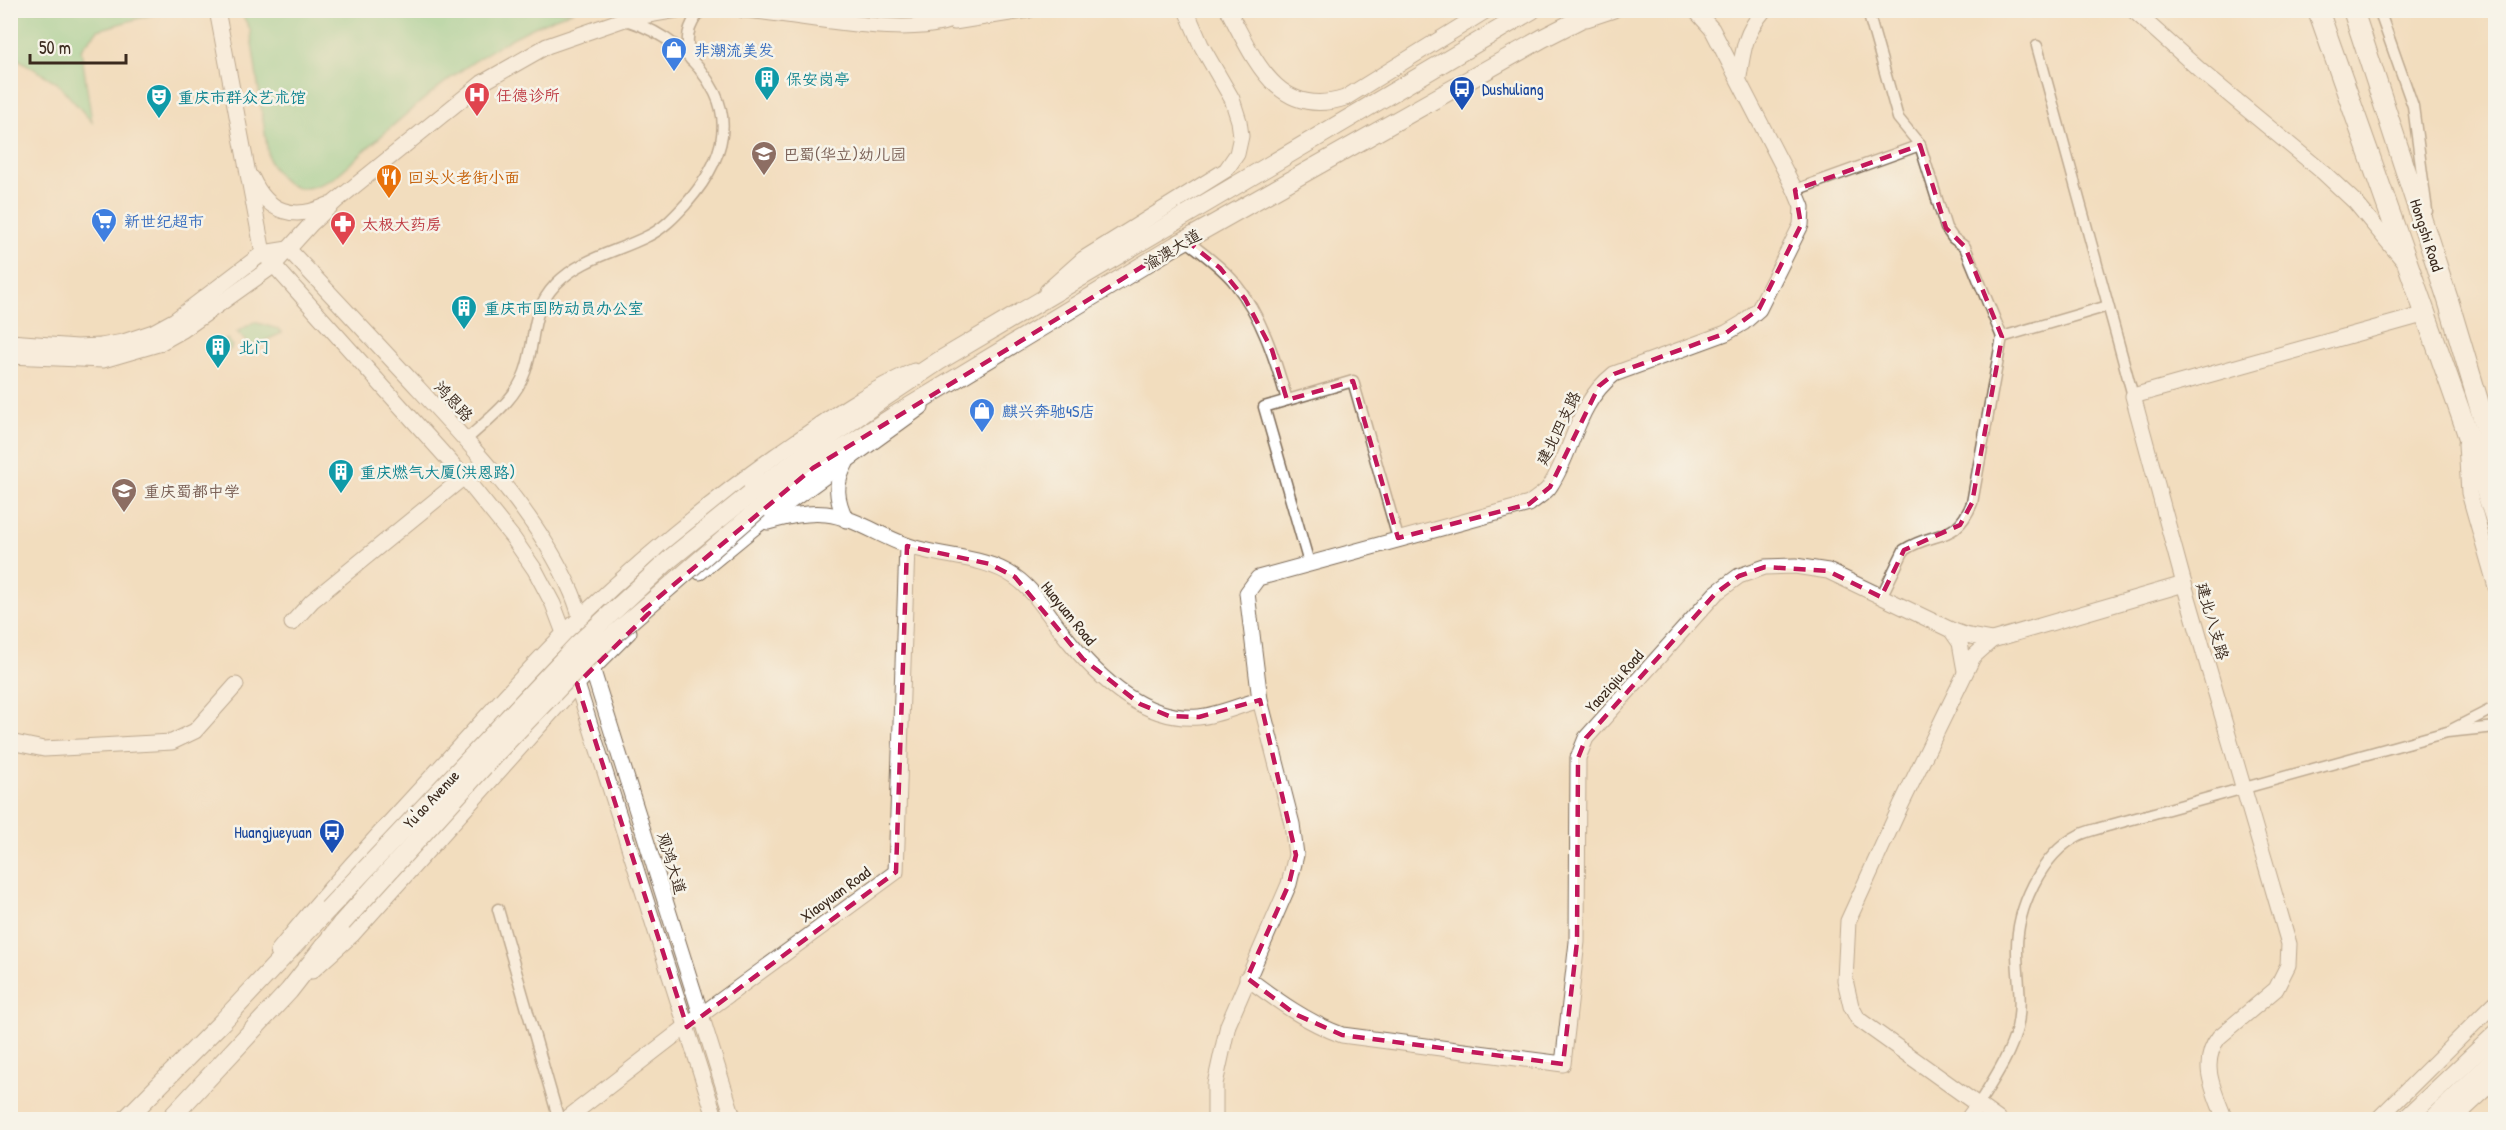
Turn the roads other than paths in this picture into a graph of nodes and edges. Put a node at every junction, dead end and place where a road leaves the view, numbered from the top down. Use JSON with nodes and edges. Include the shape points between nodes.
{"nodes":[{"id":1,"x":217,"y":10,"type":"edge"},
{"id":2,"x":677,"y":10,"type":"edge"},
{"id":3,"x":701,"y":10,"type":"edge"},
{"id":4,"x":743,"y":10,"type":"edge"},
{"id":5,"x":968,"y":10,"type":"edge"},
{"id":6,"x":1029,"y":10,"type":"edge"},
{"id":7,"x":1186,"y":10,"type":"edge"},
{"id":8,"x":1228,"y":10,"type":"edge"},
{"id":9,"x":1487,"y":10,"type":"edge"},
{"id":10,"x":1532,"y":10,"type":"edge"},
{"id":11,"x":1598,"y":10,"type":"edge"},
{"id":12,"x":1614,"y":10,"type":"edge"},
{"id":13,"x":1695,"y":10,"type":"edge"},
{"id":14,"x":1764,"y":10,"type":"edge"},
{"id":15,"x":2133,"y":10,"type":"edge"},
{"id":16,"x":2318,"y":10,"type":"edge"},
{"id":17,"x":2353,"y":10,"type":"edge"},
{"id":18,"x":2379,"y":10,"type":"edge"},
{"id":19,"x":625,"y":19,"type":"junction"},
{"id":20,"x":1870,"y":20,"type":"dead end"},
{"id":21,"x":951,"y":22,"type":"junction"},
{"id":22,"x":1575,"y":22,"type":"junction"},
{"id":23,"x":2037,"y":46,"type":"dead end"},
{"id":24,"x":691,"y":60,"type":"junction"},
{"id":25,"x":1739,"y":77,"type":"junction"},
{"id":26,"x":1920,"y":145,"type":"junction"},
{"id":27,"x":245,"y":165,"type":"junction"},
{"id":28,"x":1795,"y":190,"type":"junction"},
{"id":29,"x":336,"y":201,"type":"junction"},
{"id":30,"x":311,"y":224,"type":"junction"},
{"id":31,"x":1186,"y":240,"type":"junction"},
{"id":32,"x":288,"y":249,"type":"junction"},
{"id":33,"x":2432,"y":250,"type":"junction"},
{"id":34,"x":263,"y":253,"type":"junction"},
{"id":35,"x":273,"y":266,"type":"junction"},
{"id":36,"x":2410,"y":269,"type":"junction"},
{"id":37,"x":312,"y":274,"type":"junction"},
{"id":38,"x":2108,"y":306,"type":"junction"},
{"id":39,"x":1029,"y":307,"type":"junction"},
{"id":40,"x":2426,"y":314,"type":"junction"},
{"id":41,"x":2002,"y":337,"type":"junction"},
{"id":42,"x":10,"y":342,"type":"edge"},
{"id":43,"x":10,"y":356,"type":"edge"},
{"id":44,"x":939,"y":361,"type":"junction"},
{"id":45,"x":950,"y":383,"type":"junction"},
{"id":46,"x":2133,"y":396,"type":"junction"},
{"id":47,"x":1287,"y":400,"type":"junction"},
{"id":48,"x":2464,"y":423,"type":"junction"},
{"id":49,"x":2485,"y":426,"type":"junction"},
{"id":50,"x":466,"y":440,"type":"junction"},
{"id":51,"x":2496,"y":445,"type":"edge"},
{"id":52,"x":849,"y":458,"type":"junction"},
{"id":53,"x":2496,"y":461,"type":"edge"},
{"id":54,"x":464,"y":477,"type":"junction"},
{"id":55,"x":755,"y":510,"type":"junction"},
{"id":56,"x":846,"y":520,"type":"junction"},
{"id":57,"x":2496,"y":520,"type":"edge"},
{"id":58,"x":1398,"y":538,"type":"junction"},
{"id":59,"x":908,"y":546,"type":"junction"},
{"id":60,"x":1309,"y":563,"type":"junction"},
{"id":61,"x":625,"y":577,"type":"junction"},
{"id":62,"x":2184,"y":584,"type":"junction"},
{"id":63,"x":2496,"y":586,"type":"edge"},
{"id":64,"x":1881,"y":597,"type":"junction"},
{"id":65,"x":653,"y":610,"type":"junction"},
{"id":66,"x":581,"y":617,"type":"junction"},
{"id":67,"x":292,"y":623,"type":"dead end"},
{"id":68,"x":1951,"y":630,"type":"junction"},
{"id":69,"x":564,"y":633,"type":"junction"},
{"id":70,"x":1992,"y":640,"type":"junction"},
{"id":71,"x":592,"y":668,"type":"junction"},
{"id":72,"x":1965,"y":673,"type":"junction"},
{"id":73,"x":577,"y":684,"type":"junction"},
{"id":74,"x":236,"y":686,"type":"dead end"},
{"id":75,"x":1260,"y":700,"type":"junction"},
{"id":76,"x":2496,"y":707,"type":"edge"},
{"id":77,"x":2496,"y":727,"type":"edge"},
{"id":78,"x":2447,"y":732,"type":"junction"},
{"id":79,"x":10,"y":742,"type":"edge"},
{"id":80,"x":2243,"y":789,"type":"junction"},
{"id":81,"x":498,"y":909,"type":"dead end"},
{"id":82,"x":1247,"y":978,"type":"junction"},
{"id":83,"x":2496,"y":989,"type":"edge"},
{"id":84,"x":289,"y":991,"type":"junction"},
{"id":85,"x":2496,"y":1002,"type":"edge"},
{"id":86,"x":700,"y":1015,"type":"junction"},
{"id":87,"x":2481,"y":1016,"type":"junction"},
{"id":88,"x":222,"y":1022,"type":"junction"},
{"id":89,"x":687,"y":1027,"type":"junction"},
{"id":90,"x":2496,"y":1034,"type":"edge"},
{"id":91,"x":2496,"y":1058,"type":"edge"},
{"id":92,"x":2496,"y":1080,"type":"edge"},
{"id":93,"x":1978,"y":1105,"type":"junction"},
{"id":94,"x":125,"y":1119,"type":"edge"},
{"id":95,"x":168,"y":1119,"type":"edge"},
{"id":96,"x":559,"y":1119,"type":"edge"},
{"id":97,"x":565,"y":1119,"type":"edge"},
{"id":98,"x":716,"y":1119,"type":"edge"},
{"id":99,"x":734,"y":1119,"type":"edge"},
{"id":100,"x":1215,"y":1119,"type":"edge"},
{"id":101,"x":1967,"y":1119,"type":"edge"},
{"id":102,"x":1999,"y":1119,"type":"edge"},
{"id":103,"x":2224,"y":1119,"type":"edge"},
{"id":104,"x":2377,"y":1119,"type":"edge"},
{"id":105,"x":2405,"y":1119,"type":"edge"},
{"id":106,"x":2432,"y":1119,"type":"edge"},
{"id":107,"x":2453,"y":1119,"type":"edge"}],
"edges":[{"from":1,"to":27,"type":"street"},
{"from":2,"to":19,"type":"street"},
{"from":3,"to":24,"type":"street","via":[[687,32]]},
{"from":4,"to":21,"type":"street","via":[[875,26]]},
{"from":5,"to":21,"type":"street"},
{"from":6,"to":21,"type":"street"},
{"from":7,"to":39,"type":"street","via":[[1232,99],[1240,136],[1237,154],[1226,170],[1083,259]]},
{"from":8,"to":9,"type":"street","via":[[1271,83],[1298,98],[1329,103],[1345,98]]},
{"from":10,"to":39,"type":"main road","name":"渝澳大道"},
{"from":11,"to":22,"type":"main road","name":"渝澳大道"},
{"from":12,"to":22,"type":"street"},
{"from":13,"to":25,"type":"street","name":"建北四支路","via":[[1712,29]]},
{"from":14,"to":25,"type":"street","via":[[1748,33]]},
{"from":15,"to":36,"type":"street","name":"Hongshi Road","via":[[2324,172],[2355,202]]},
{"from":16,"to":36,"type":"highway","name":"Hongshi Road"},
{"from":17,"to":33,"type":"highway","name":"Hongshi Road"},
{"from":18,"to":33,"type":"street","via":[[2413,106]]},
{"from":19,"to":24,"type":"street","via":[[657,32]]},
{"from":19,"to":29,"type":"street","via":[[547,46],[514,63],[448,109]]},
{"from":20,"to":26,"type":"street","via":[[1898,118]]},
{"from":22,"to":31,"type":"main road","name":"渝澳大道"},
{"from":23,"to":38,"type":"street"},
{"from":24,"to":50,"type":"street","via":[[713,90],[722,111],[722,137],[711,170],[696,193],[659,230],[597,256],[557,283],[544,298],[537,317],[520,384],[512,397]]},
{"from":25,"to":28,"type":"street","name":"建北四支路"},
{"from":26,"to":28,"type":"street"},
{"from":26,"to":41,"type":"street","via":[[1946,228],[1965,247]]},
{"from":27,"to":29,"type":"street","via":[[256,189],[281,211],[307,213]]},
{"from":27,"to":34,"type":"street"},
{"from":28,"to":58,"type":"street","name":"建北四支路","via":[[1802,207],[1802,225],[1759,309],[1726,333],[1614,374],[1599,386],[1550,487],[1529,504]]},
{"from":29,"to":30,"type":"street"},
{"from":30,"to":32,"type":"street"},
{"from":30,"to":37,"type":"street","via":[[303,248]]},
{"from":31,"to":45,"type":"main road","name":"渝澳大道"},
{"from":31,"to":47,"type":"street","via":[[1221,268],[1245,299],[1272,350]]},
{"from":32,"to":34,"type":"street"},
{"from":32,"to":35,"type":"street"},
{"from":32,"to":37,"type":"street","name":"鸿恩路"},
{"from":33,"to":49,"type":"highway","name":"Hongshi Road"},
{"from":34,"to":35,"type":"street"},
{"from":34,"to":42,"type":"street","via":[[175,320],[153,332],[101,346]]},
{"from":35,"to":43,"type":"street","via":[[183,330],[130,354],[103,360]]},
{"from":35,"to":54,"type":"street"},
{"from":36,"to":40,"type":"highway","name":"Hongshi Road"},
{"from":37,"to":50,"type":"street","name":"鸿恩路"},
{"from":38,"to":41,"type":"street"},
{"from":38,"to":46,"type":"street"},
{"from":39,"to":44,"type":"main road","name":"渝澳大道"},
{"from":40,"to":46,"type":"street"},
{"from":40,"to":48,"type":"highway","name":"Hongshi Road"},
{"from":41,"to":64,"type":"street","via":[[1967,516],[1951,532],[1905,550]]},
{"from":44,"to":55,"type":"main road","name":"渝澳大道","via":[[876,403]]},
{"from":44,"to":61,"type":"street","via":[[888,382],[832,416],[741,481]]},
{"from":45,"to":52,"type":"street","via":[[902,423]]},
{"from":45,"to":55,"type":"main road","name":"渝澳大道","via":[[813,468]]},
{"from":46,"to":62,"type":"street","name":"建北八支路"},
{"from":47,"to":58,"type":"street","via":[[1353,381]]},
{"from":47,"to":60,"type":"street","via":[[1264,407]]},
{"from":48,"to":57,"type":"highway","name":"Hongshi Road"},
{"from":48,"to":63,"type":"street","via":[[2469,493]]},
{"from":49,"to":51,"type":"street"},
{"from":49,"to":53,"type":"highway","name":"Hongshi Road"},
{"from":50,"to":66,"type":"street","name":"鸿恩路","via":[[532,523],[558,566]]},
{"from":52,"to":55,"type":"street"},
{"from":52,"to":56,"type":"street","via":[[837,479],[839,506]]},
{"from":54,"to":67,"type":"street","via":[[312,601]]},
{"from":54,"to":69,"type":"street","via":[[535,570]]},
{"from":55,"to":56,"type":"street","name":"Huayuan Road","via":[[790,516],[829,515]]},
{"from":55,"to":65,"type":"street"},
{"from":55,"to":84,"type":"main road","name":"Yu'ao Avenue","bridge":true,"via":[[587,658],[342,923]]},
{"from":55,"to":88,"type":"main road","name":"Yu'ao Avenue","bridge":true,"via":[[671,558],[578,644]]},
{"from":56,"to":59,"type":"street","name":"Huayuan Road"},
{"from":58,"to":60,"type":"street","name":"建北四支路"},
{"from":59,"to":75,"type":"street","name":"Huayuan Road","via":[[990,564],[1015,577],[1083,659],[1111,685],[1140,704],[1169,716],[1199,717]]},
{"from":59,"to":86,"type":"street","name":"Xiaoyuan Road","via":[[896,872]]},
{"from":60,"to":75,"type":"street","name":"建北四支路","via":[[1258,578],[1247,593]]},
{"from":61,"to":65,"type":"street","via":[[620,589],[626,605],[637,611]]},
{"from":61,"to":66,"type":"street"},
{"from":62,"to":70,"type":"street"},
{"from":62,"to":80,"type":"street","name":"建北八支路"},
{"from":64,"to":68,"type":"street","name":"Yaoziqiu Road"},
{"from":64,"to":82,"type":"street","name":"Yaoziqiu Road","via":[[1828,571],[1795,566],[1764,567],[1739,576],[1716,593],[1586,738],[1578,758],[1576,942],[1563,1064],[1342,1035],[1296,1014]]},
{"from":65,"to":71,"type":"street"},
{"from":66,"to":69,"type":"street"},
{"from":66,"to":71,"type":"street","name":"观鸿大道"},
{"from":68,"to":70,"type":"street","name":"Yaoziqiu Road"},
{"from":68,"to":72,"type":"street","via":[[1960,643]]},
{"from":69,"to":73,"type":"street"},
{"from":69,"to":88,"type":"street","via":[[310,911]]},
{"from":70,"to":72,"type":"street","via":[[1973,657]]},
{"from":71,"to":73,"type":"street"},
{"from":71,"to":86,"type":"street","name":"观鸿大道"},
{"from":72,"to":93,"type":"street","via":[[1848,921],[1845,980],[1858,1019]]},
{"from":73,"to":84,"type":"street","via":[[352,935]]},
{"from":73,"to":89,"type":"street"},
{"from":74,"to":79,"type":"street","via":[[195,731],[172,742],[44,749]]},
{"from":75,"to":82,"type":"street","name":"建北四支路","via":[[1292,824],[1296,855],[1289,884]]},
{"from":76,"to":78,"type":"street"},
{"from":77,"to":78,"type":"street"},
{"from":78,"to":80,"type":"street"},
{"from":80,"to":93,"type":"street","via":[[2079,835],[2048,860],[2022,909],[2018,928],[2018,1026],[2011,1049]]},
{"from":80,"to":103,"type":"street","name":"建北八支路","via":[[2289,944],[2289,965],[2276,989],[2211,1047],[2208,1073]]},
{"from":81,"to":96,"type":"street"},
{"from":82,"to":100,"type":"street","name":"建北四支路","via":[[1228,1025],[1215,1084]]},
{"from":83,"to":87,"type":"street"},
{"from":84,"to":95,"type":"main road","name":"Yu'ao Avenue"},
{"from":85,"to":87,"type":"street"},
{"from":86,"to":89,"type":"street","name":"Xiaoyuan Road"},
{"from":86,"to":99,"type":"street","name":"观鸿大道"},
{"from":87,"to":104,"type":"street"},
{"from":88,"to":94,"type":"main road","name":"Yu'ao Avenue"},
{"from":89,"to":97,"type":"street","name":"Xiaoyuan Road"},
{"from":89,"to":98,"type":"street"},
{"from":90,"to":105,"type":"main road"},
{"from":91,"to":106,"type":"main road"},
{"from":92,"to":107,"type":"street"},
{"from":93,"to":101,"type":"street"},
{"from":93,"to":102,"type":"street"}]}
